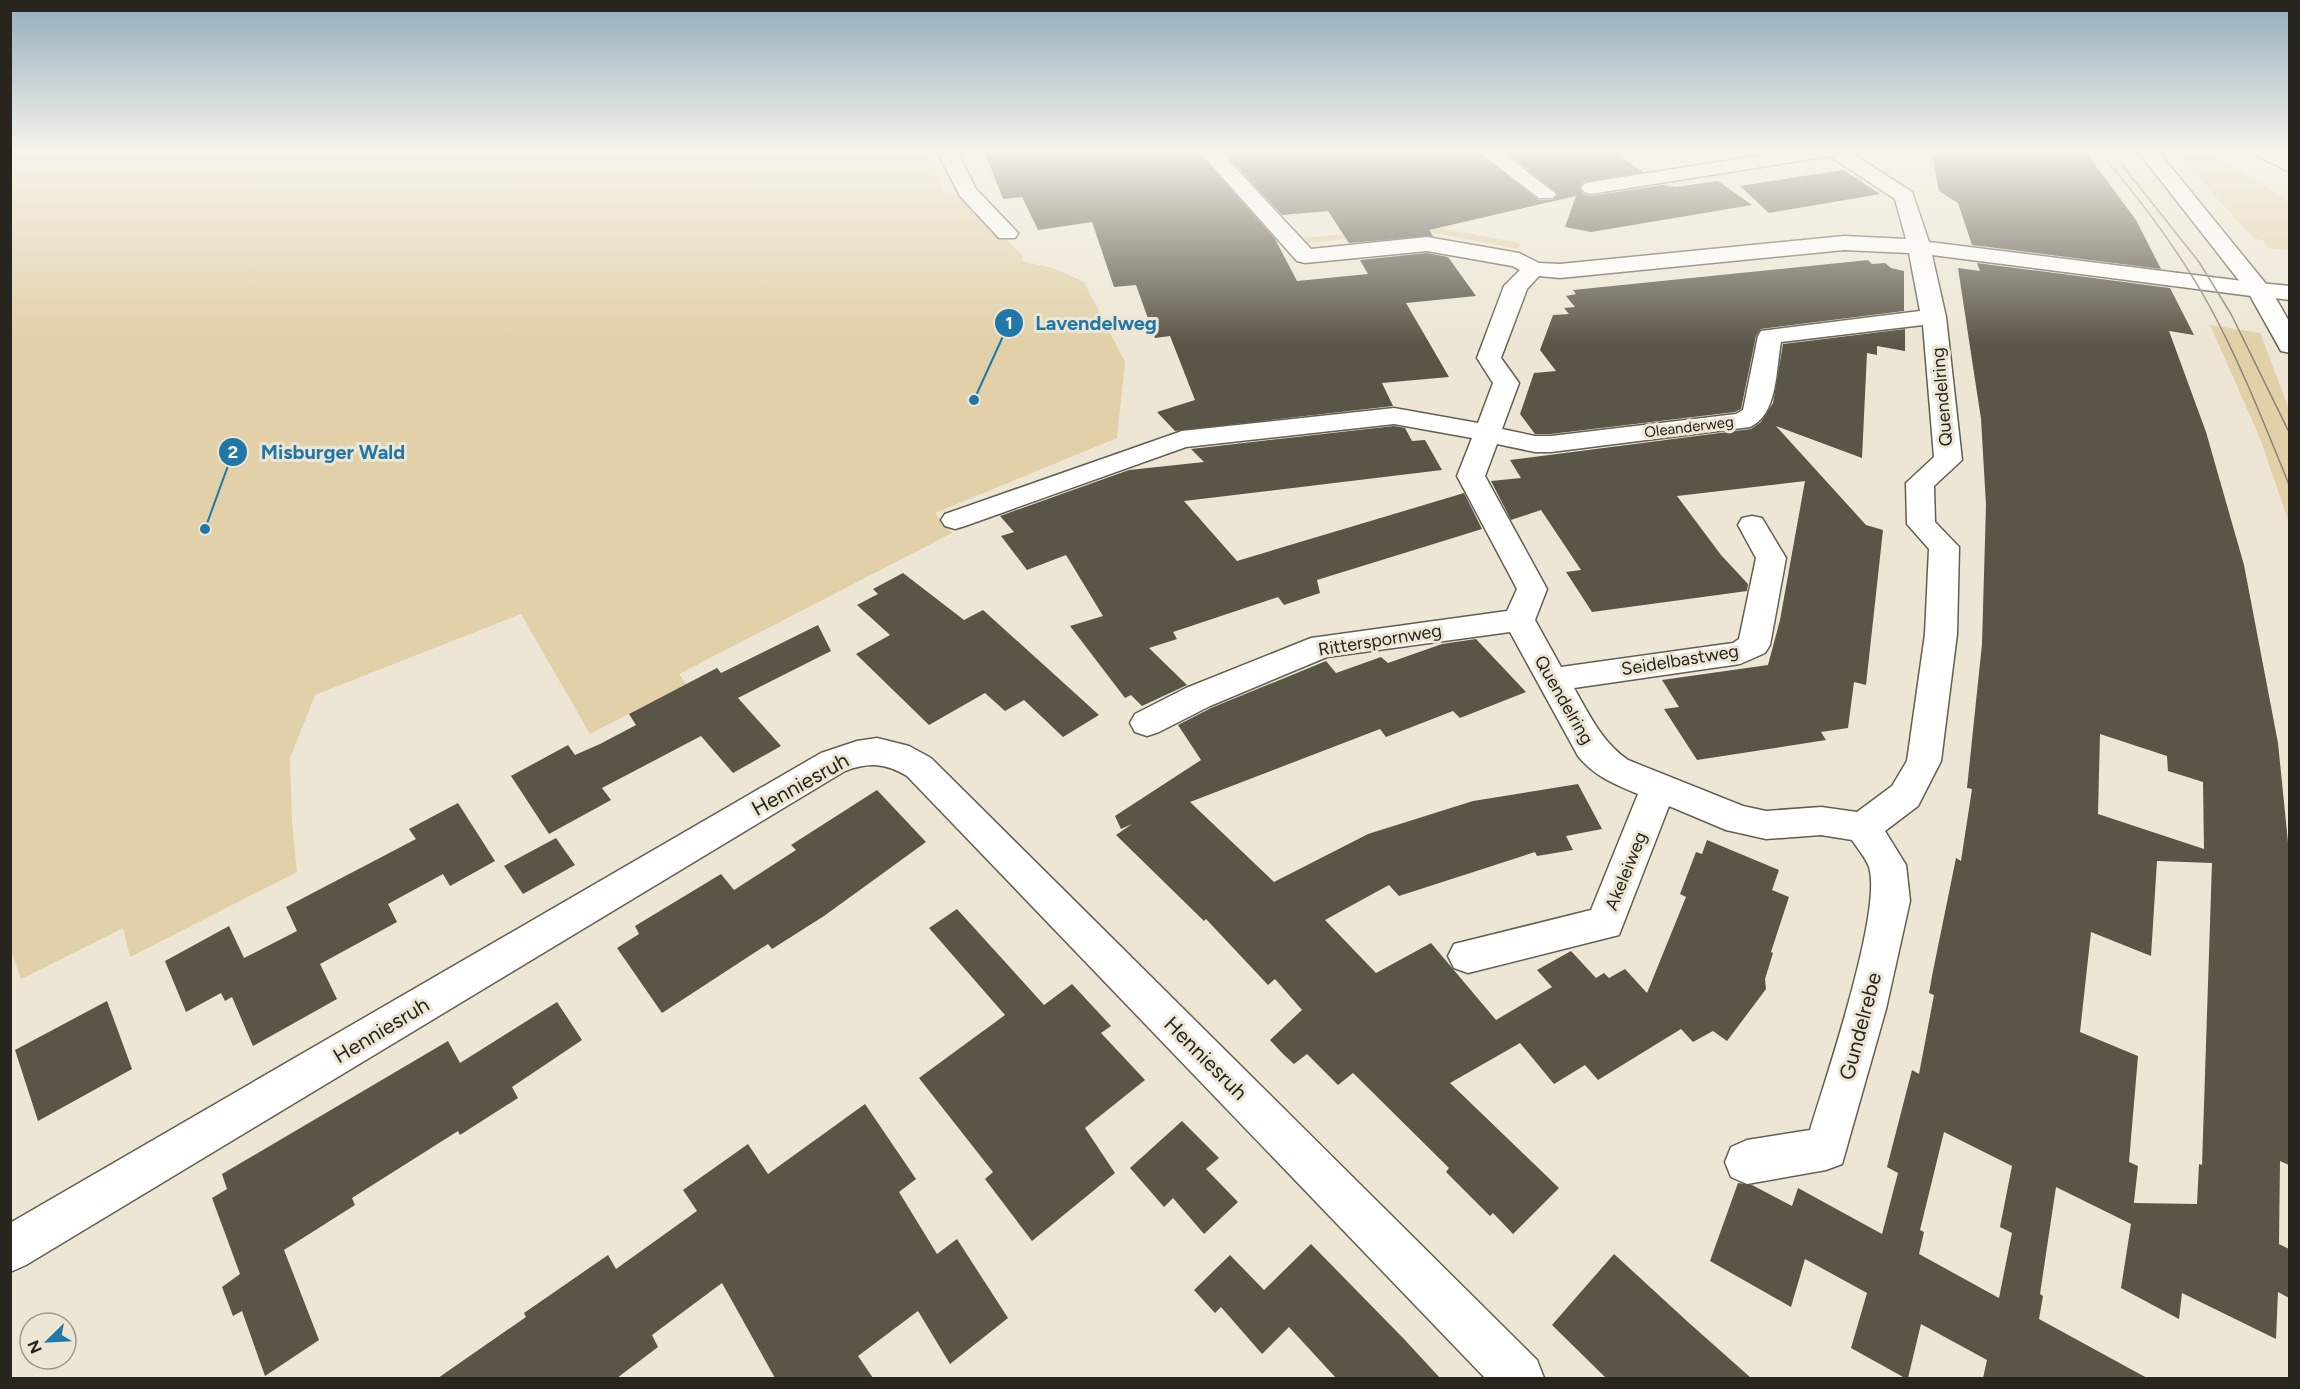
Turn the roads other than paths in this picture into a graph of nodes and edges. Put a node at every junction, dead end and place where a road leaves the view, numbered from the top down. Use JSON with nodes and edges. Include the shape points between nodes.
{"nodes":[{"id":1,"x":989,"y":215,"type":"edge"},
{"id":2,"x":1267,"y":215,"type":"edge"},
{"id":3,"x":1911,"y":215,"type":"edge"},
{"id":4,"x":2199,"y":215,"type":"edge"},
{"id":5,"x":1007,"y":233,"type":"dead end"},
{"id":6,"x":1920,"y":247,"type":"junction"},
{"id":7,"x":1534,"y":269,"type":"junction"},
{"id":8,"x":2259,"y":290,"type":"junction"},
{"id":9,"x":2289,"y":293,"type":"edge"},
{"id":10,"x":1934,"y":317,"type":"junction"},
{"id":11,"x":2289,"y":346,"type":"edge"},
{"id":12,"x":1487,"y":434,"type":"junction"},
{"id":13,"x":956,"y":520,"type":"dead end"},
{"id":14,"x":1752,"y":525,"type":"dead end"},
{"id":15,"x":1520,"y":620,"type":"junction"},
{"id":16,"x":1551,"y":680,"type":"junction"},
{"id":17,"x":1147,"y":723,"type":"dead end"},
{"id":18,"x":1658,"y":788,"type":"junction"},
{"id":19,"x":1863,"y":828,"type":"junction"},
{"id":20,"x":1468,"y":956,"type":"dead end"},
{"id":21,"x":1747,"y":1162,"type":"dead end"},
{"id":22,"x":10,"y":1249,"type":"edge"},
{"id":23,"x":1519,"y":1378,"type":"edge"}],
"edges":[{"from":1,"to":5,"type":"street"},
{"from":2,"to":7,"type":"street","via":[[1305,256],[1427,244],[1519,260]]},
{"from":3,"to":6,"type":"street","name":"Quendelring"},
{"from":4,"to":8,"type":"street"},
{"from":6,"to":7,"type":"street","via":[[1844,243],[1569,270]]},
{"from":6,"to":8,"type":"street"},
{"from":6,"to":10,"type":"street","name":"Quendelring"},
{"from":7,"to":12,"type":"street","via":[[1516,286],[1489,358],[1506,383]]},
{"from":8,"to":9,"type":"street"},
{"from":8,"to":11,"type":"street"},
{"from":10,"to":12,"type":"street","name":"Oleanderweg","via":[[1770,336],[1756,410],[1742,420],[1551,444]]},
{"from":10,"to":19,"type":"street","name":"Quendelring","via":[[1948,460],[1920,483],[1921,524],[1944,547],[1941,634],[1924,761],[1905,796]]},
{"from":12,"to":13,"type":"street","via":[[1394,416],[1182,440]]},
{"from":12,"to":15,"type":"street","via":[[1472,476],[1532,589]]},
{"from":14,"to":16,"type":"street","name":"Seidelbastweg","via":[[1771,558],[1754,645],[1740,653]]},
{"from":15,"to":16,"type":"street","name":"Quendelring"},
{"from":15,"to":17,"type":"street","name":"Ritterspornweg","via":[[1322,646],[1198,697]]},
{"from":16,"to":18,"type":"street","name":"Quendelring","via":[[1600,759],[1616,771]]},
{"from":18,"to":19,"type":"street","name":"Quendelring","via":[[1739,820],[1766,825],[1821,822]]},
{"from":18,"to":20,"type":"street","name":"Akeleiweg","via":[[1605,923]]},
{"from":19,"to":21,"type":"street","name":"Gundelrebe","via":[[1887,865],[1891,901],[1866,1009],[1826,1149]]},
{"from":22,"to":23,"type":"street","name":"Henniesruh","via":[[833,762],[862,751],[883,750],[900,754],[919,767]]}]}
